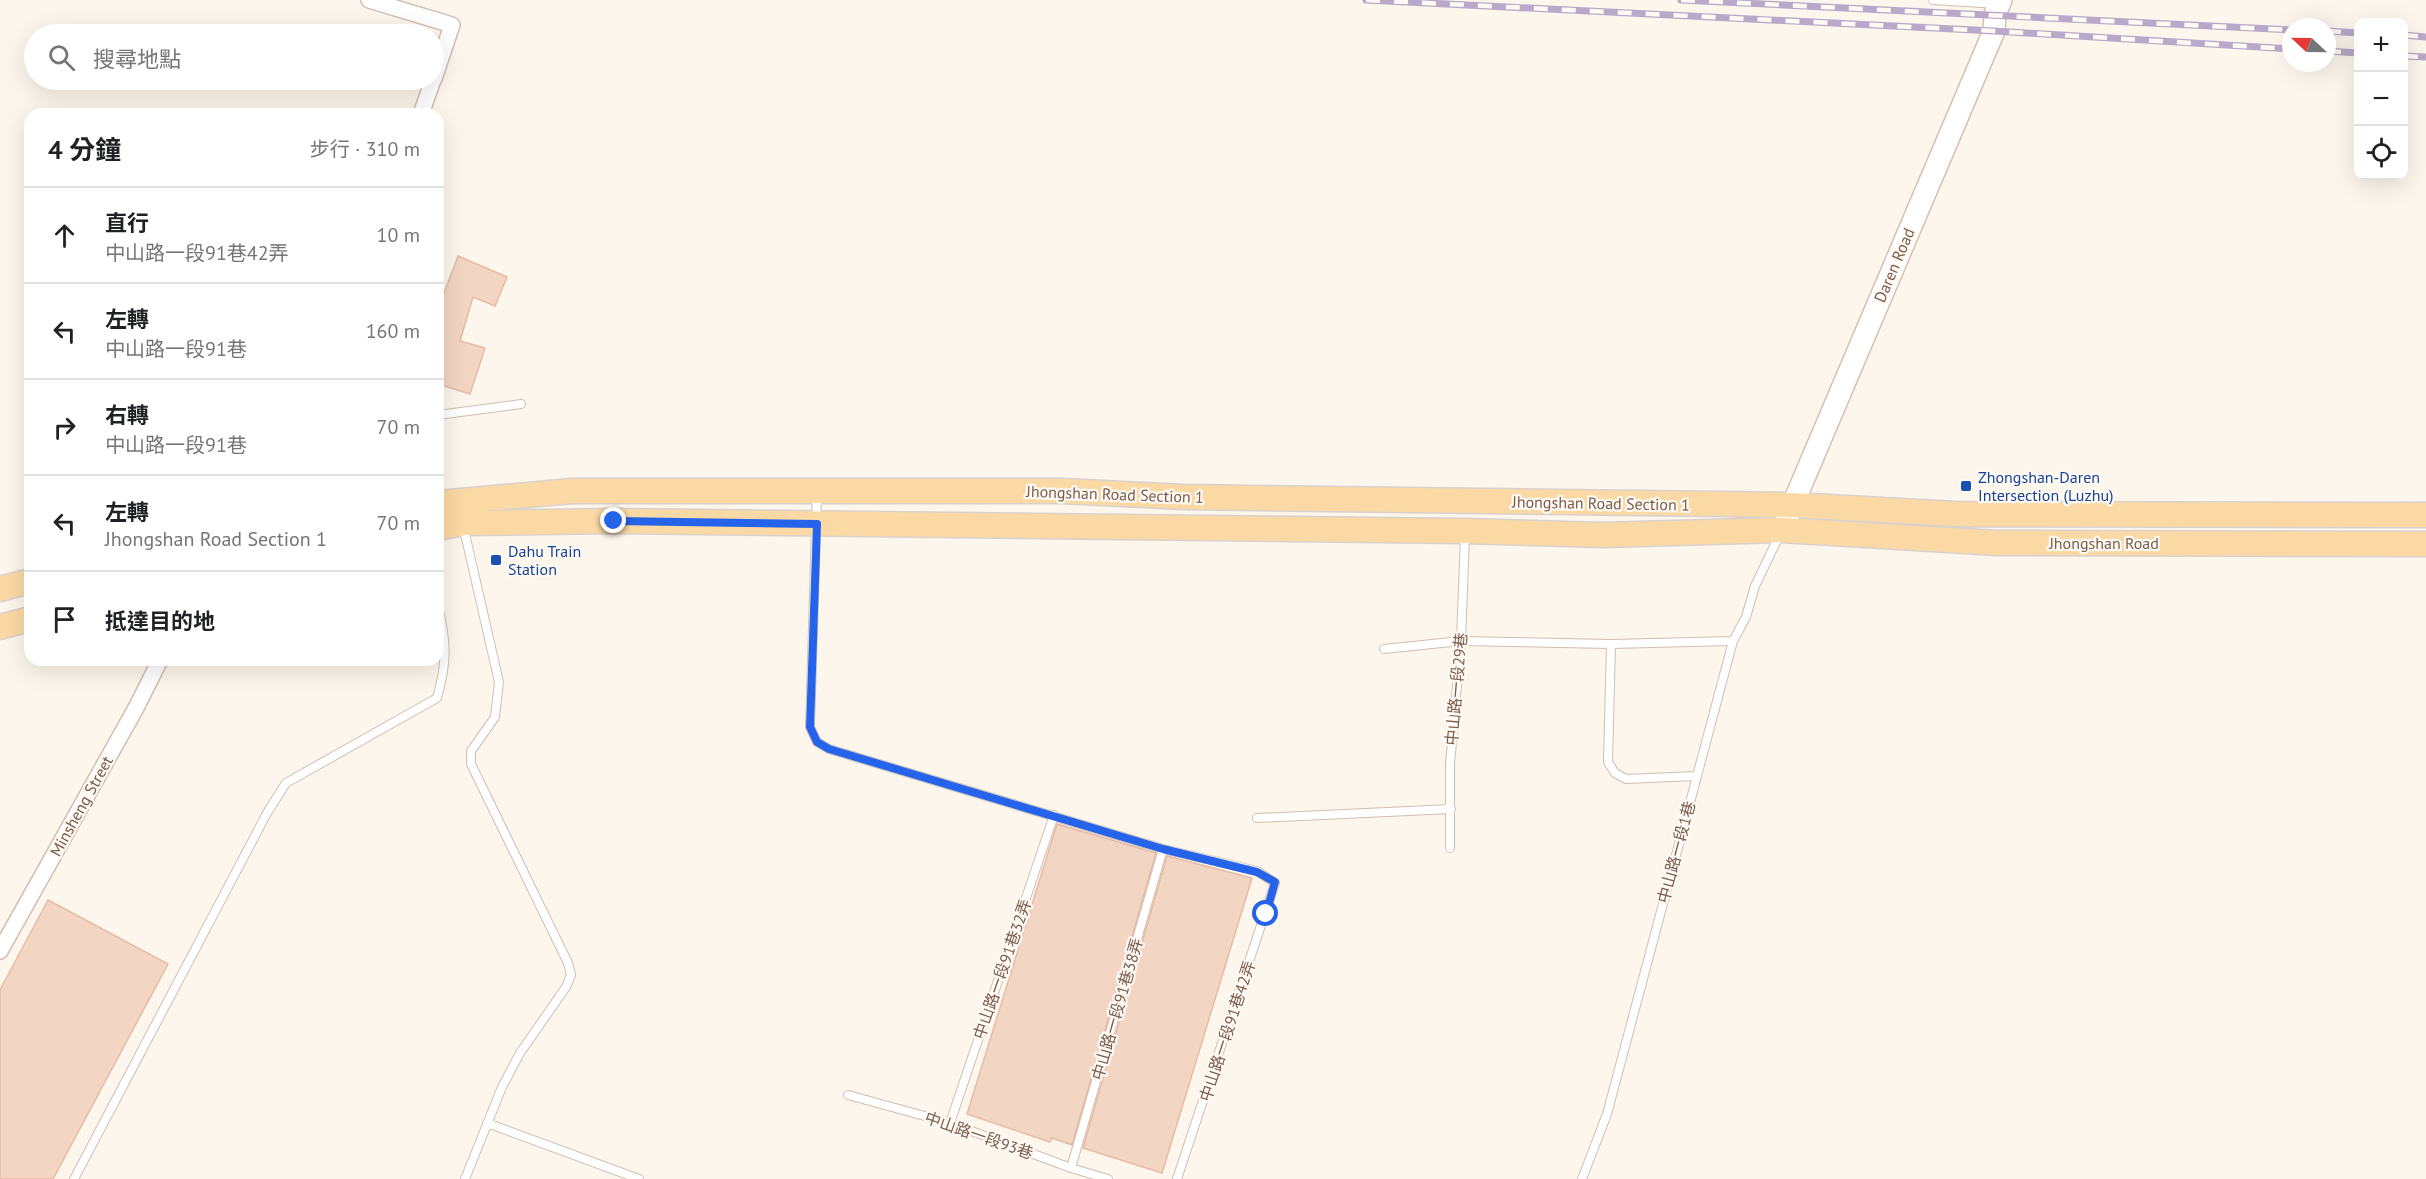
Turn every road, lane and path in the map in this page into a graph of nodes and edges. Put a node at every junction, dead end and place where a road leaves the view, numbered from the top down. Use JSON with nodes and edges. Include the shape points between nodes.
{"nodes":[{"id":1,"x":369,"y":0,"type":"edge"},
{"id":2,"x":1933,"y":0,"type":"edge"},
{"id":3,"x":2000,"y":2,"type":"edge"},
{"id":4,"x":444,"y":48,"type":"edge"},
{"id":5,"x":429,"y":90,"type":"edge"},
{"id":6,"x":423,"y":108,"type":"edge"},
{"id":7,"x":521,"y":404,"type":"dead end"},
{"id":8,"x":444,"y":414,"type":"edge"},
{"id":9,"x":817,"y":491,"type":"junction"},
{"id":10,"x":444,"y":503,"type":"edge"},
{"id":11,"x":1792,"y":505,"type":"junction"},
{"id":12,"x":2426,"y":515,"type":"edge"},
{"id":13,"x":463,"y":524,"type":"junction"},
{"id":14,"x":817,"y":524,"type":"junction"},
{"id":15,"x":444,"y":527,"type":"edge"},
{"id":16,"x":1782,"y":530,"type":"junction"},
{"id":17,"x":1465,"y":531,"type":"junction"},
{"id":18,"x":2426,"y":544,"type":"edge"},
{"id":19,"x":24,"y":583,"type":"edge"},
{"id":20,"x":0,"y":589,"type":"edge"},
{"id":21,"x":24,"y":621,"type":"edge"},
{"id":22,"x":0,"y":627,"type":"edge"},
{"id":23,"x":444,"y":629,"type":"edge"},
{"id":24,"x":1461,"y":641,"type":"junction"},
{"id":25,"x":1733,"y":641,"type":"junction"},
{"id":26,"x":1611,"y":644,"type":"junction"},
{"id":27,"x":1384,"y":649,"type":"dead end"},
{"id":28,"x":157,"y":666,"type":"edge"},
{"id":29,"x":1696,"y":776,"type":"junction"},
{"id":30,"x":1451,"y":809,"type":"junction"},
{"id":31,"x":1054,"y":815,"type":"junction"},
{"id":32,"x":1257,"y":818,"type":"dead end"},
{"id":33,"x":1450,"y":848,"type":"dead end"},
{"id":34,"x":1163,"y":849,"type":"junction"},
{"id":35,"x":0,"y":951,"type":"edge"},
{"id":36,"x":848,"y":1095,"type":"dead end"},
{"id":37,"x":487,"y":1123,"type":"junction"},
{"id":38,"x":950,"y":1123,"type":"junction"},
{"id":39,"x":1071,"y":1168,"type":"junction"},
{"id":40,"x":74,"y":1179,"type":"edge"},
{"id":41,"x":465,"y":1179,"type":"edge"},
{"id":42,"x":639,"y":1179,"type":"edge"},
{"id":43,"x":1108,"y":1179,"type":"edge"},
{"id":44,"x":1177,"y":1179,"type":"edge"},
{"id":45,"x":1582,"y":1179,"type":"edge"}],
"edges":[{"from":1,"to":4,"type":"street","via":[[452,26]]},
{"from":2,"to":3,"type":"lane"},
{"from":3,"to":11,"type":"street","name":"Daren Road","via":[[1994,31]]},
{"from":5,"to":6,"type":"street"},
{"from":7,"to":8,"type":"lane"},
{"from":9,"to":10,"type":"main road","name":"Jhongshan Road Section 1","via":[[572,492]]},
{"from":9,"to":11,"type":"main road","name":"Jhongshan Road Section 1","via":[[1062,491],[1184,497]]},
{"from":9,"to":14,"type":"lane"},
{"from":11,"to":12,"type":"main road","name":"Jhongshan Road","via":[[1955,514]]},
{"from":11,"to":16,"type":"street","name":"Daren Road"},
{"from":13,"to":14,"type":"main road","name":"Jhongshan Road Section 1"},
{"from":13,"to":15,"type":"main road","name":"Jhongshan Road Section 1"},
{"from":13,"to":37,"type":"lane","via":[[499,682],[495,717],[471,751],[471,764],[571,975],[520,1053]]},
{"from":14,"to":17,"type":"main road","name":"Jhongshan Road Section 1"},
{"from":14,"to":31,"type":"lane","via":[[810,727],[817,742],[829,749]]},
{"from":16,"to":17,"type":"main road","name":"Jhongshan Road Section 1","via":[[1603,535]]},
{"from":16,"to":18,"type":"main road","name":"Jhongshan Road","via":[[1998,543]]},
{"from":16,"to":25,"type":"lane","name":"中山路一段1巷"},
{"from":17,"to":24,"type":"lane","name":"中山路一段29巷"},
{"from":19,"to":20,"type":"main road"},
{"from":21,"to":22,"type":"main road"},
{"from":23,"to":40,"type":"lane","via":[[445,670],[437,698],[286,783]]},
{"from":24,"to":26,"type":"lane"},
{"from":24,"to":27,"type":"lane"},
{"from":24,"to":30,"type":"lane","name":"中山路一段29巷","via":[[1450,764]]},
{"from":25,"to":26,"type":"lane"},
{"from":25,"to":29,"type":"lane","name":"中山路一段1巷"},
{"from":26,"to":29,"type":"lane","via":[[1608,762],[1615,773],[1626,779]]},
{"from":28,"to":35,"type":"street","name":"Minsheng Street"},
{"from":29,"to":45,"type":"lane","name":"中山路一段1巷","via":[[1607,1114]]},
{"from":30,"to":32,"type":"lane"},
{"from":30,"to":33,"type":"lane","name":"中山路一段29巷"},
{"from":31,"to":34,"type":"lane"},
{"from":31,"to":38,"type":"lane","name":"中山路一段91巷32弄"},
{"from":34,"to":39,"type":"lane","name":"中山路一段91巷38弄"},
{"from":34,"to":44,"type":"lane","name":"中山路一段91巷42弄","via":[[1257,872],[1275,882]]},
{"from":36,"to":38,"type":"lane","name":"中山路一段93巷"},
{"from":37,"to":41,"type":"lane"},
{"from":37,"to":42,"type":"lane"},
{"from":38,"to":39,"type":"lane","name":"中山路一段93巷"},
{"from":39,"to":43,"type":"lane","name":"中山路一段93巷"}]}
